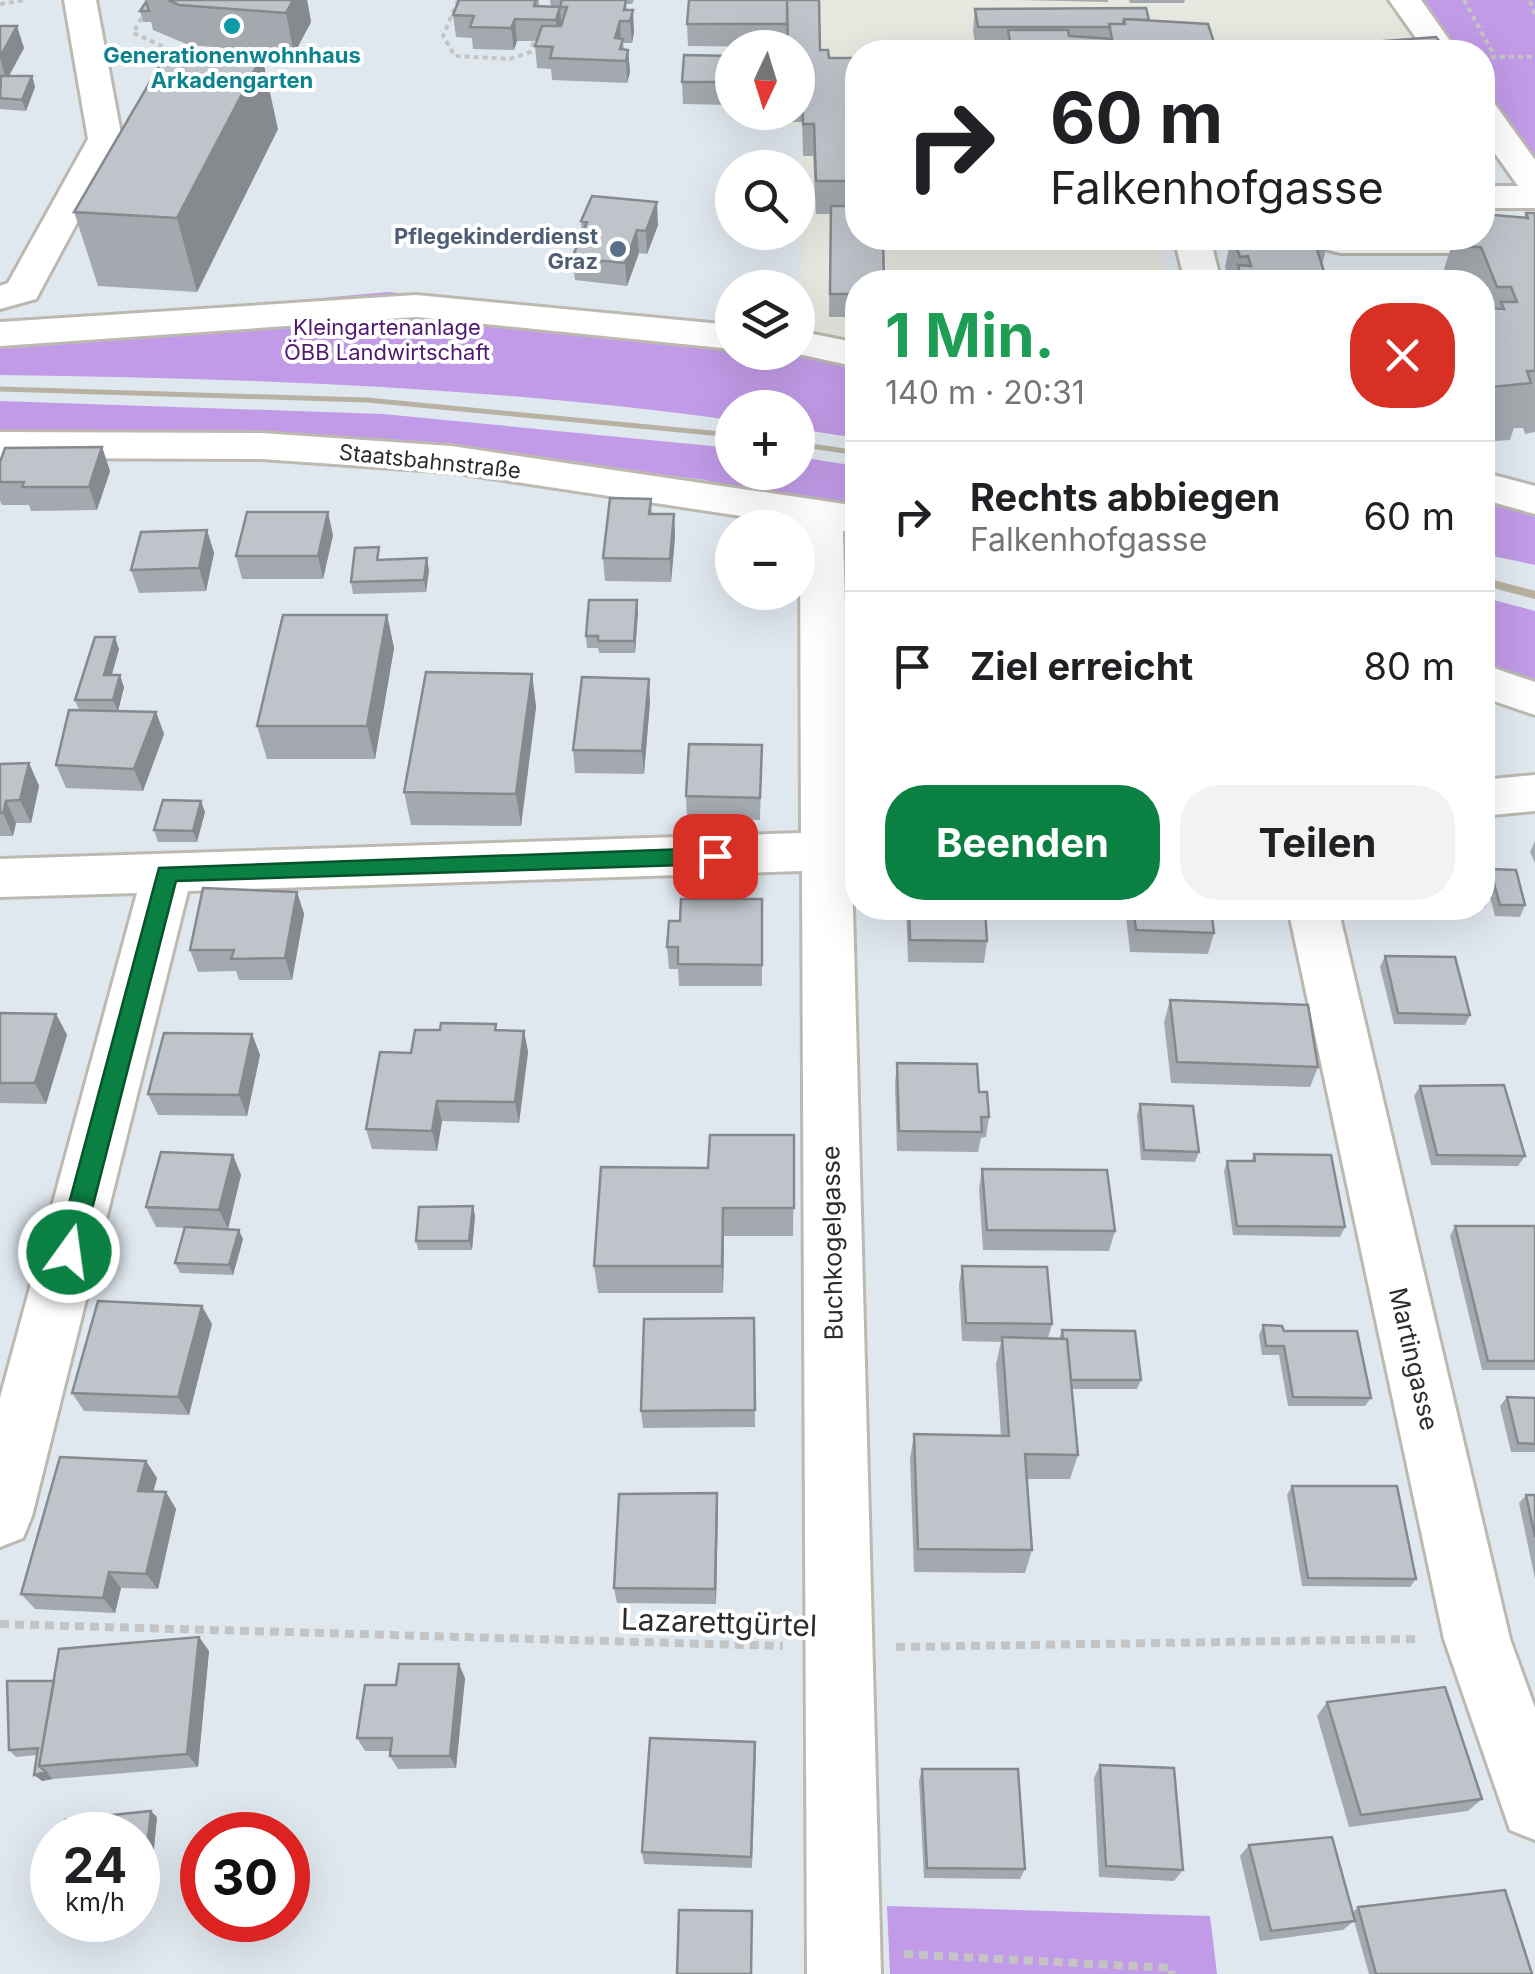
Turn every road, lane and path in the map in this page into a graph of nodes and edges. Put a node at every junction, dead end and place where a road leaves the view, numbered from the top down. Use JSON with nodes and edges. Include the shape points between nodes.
{"nodes":[{"id":1,"x":26,"y":0,"type":"edge"},
{"id":2,"x":80,"y":0,"type":"edge"},
{"id":3,"x":458,"y":0,"type":"edge"},
{"id":4,"x":1405,"y":0,"type":"edge"},
{"id":5,"x":1464,"y":0,"type":"edge"},
{"id":6,"x":1530,"y":1,"type":"edge"},
{"id":7,"x":160,"y":2,"type":"edge"},
{"id":8,"x":0,"y":4,"type":"edge"},
{"id":9,"x":1535,"y":15,"type":"edge"},
{"id":10,"x":178,"y":40,"type":"edge"},
{"id":11,"x":1433,"y":40,"type":"edge"},
{"id":12,"x":1486,"y":40,"type":"edge"},
{"id":13,"x":534,"y":41,"type":"edge"},
{"id":14,"x":166,"y":48,"type":"junction"},
{"id":15,"x":182,"y":55,"type":"edge"},
{"id":16,"x":1495,"y":57,"type":"edge"},
{"id":17,"x":1535,"y":57,"type":"edge"},
{"id":18,"x":1495,"y":129,"type":"edge"},
{"id":19,"x":1535,"y":186,"type":"edge"},
{"id":20,"x":1495,"y":197,"type":"edge"},
{"id":21,"x":1535,"y":197,"type":"edge"},
{"id":22,"x":1495,"y":242,"type":"edge"},
{"id":23,"x":1535,"y":242,"type":"edge"},
{"id":24,"x":12,"y":294,"type":"edge"},
{"id":25,"x":0,"y":334,"type":"edge"},
{"id":26,"x":715,"y":334,"type":"edge"},
{"id":27,"x":815,"y":346,"type":"edge"},
{"id":28,"x":845,"y":352,"type":"edge"},
{"id":29,"x":8,"y":445,"type":"edge"},
{"id":30,"x":0,"y":484,"type":"edge"},
{"id":31,"x":1495,"y":489,"type":"edge"},
{"id":32,"x":1535,"y":500,"type":"edge"},
{"id":33,"x":839,"y":516,"type":"edge"},
{"id":34,"x":1495,"y":685,"type":"edge"},
{"id":35,"x":1535,"y":699,"type":"edge"},
{"id":36,"x":1535,"y":794,"type":"edge"},
{"id":37,"x":1495,"y":797,"type":"edge"},
{"id":38,"x":842,"y":852,"type":"edge"},
{"id":39,"x":167,"y":874,"type":"junction"},
{"id":40,"x":0,"y":878,"type":"edge"},
{"id":41,"x":1316,"y":920,"type":"edge"},
{"id":42,"x":0,"y":1516,"type":"edge"},
{"id":43,"x":0,"y":1624,"type":"edge"},
{"id":44,"x":1437,"y":1639,"type":"dead end"},
{"id":45,"x":837,"y":1648,"type":"junction"},
{"id":46,"x":1535,"y":1805,"type":"edge"},
{"id":47,"x":844,"y":1963,"type":"edge"},
{"id":48,"x":1172,"y":1974,"type":"edge"}],
"edges":[{"from":1,"to":8,"type":"path"},
{"from":2,"to":24,"type":"street","via":[[106,140]]},
{"from":3,"to":13,"type":"path","via":[[442,36],[455,56],[510,58],[530,52]]},
{"from":4,"to":11,"type":"street"},
{"from":5,"to":12,"type":"path"},
{"from":6,"to":9,"type":"path"},
{"from":7,"to":14,"type":"path","via":[[146,9],[133,33]]},
{"from":10,"to":14,"type":"path"},
{"from":14,"to":15,"type":"path"},
{"from":16,"to":17,"type":"path"},
{"from":18,"to":19,"type":"street"},
{"from":20,"to":21,"type":"street"},
{"from":22,"to":23,"type":"street"},
{"from":25,"to":26,"type":"street","via":[[416,306]]},
{"from":27,"to":28,"type":"street"},
{"from":29,"to":30,"type":"street"},
{"from":29,"to":33,"type":"street","name":"Staatsbahnstraße","via":[[261,446],[450,459]]},
{"from":31,"to":32,"type":"street"},
{"from":33,"to":38,"type":"street","name":"Buchkogelgasse"},
{"from":34,"to":35,"type":"street"},
{"from":36,"to":37,"type":"street"},
{"from":38,"to":39,"type":"street"},
{"from":38,"to":45,"type":"street","name":"Buchkogelgasse"},
{"from":39,"to":40,"type":"street"},
{"from":39,"to":42,"type":"street"},
{"from":41,"to":46,"type":"street","name":"Martingasse","via":[[1477,1639]]},
{"from":43,"to":45,"type":"path","name":"Lazarettgürtel"},
{"from":44,"to":45,"type":"path","name":"Lazarettgürtel"},
{"from":45,"to":47,"type":"street","name":"Buchkogelgasse"},
{"from":47,"to":48,"type":"path","via":[[1171,1968]]}]}
